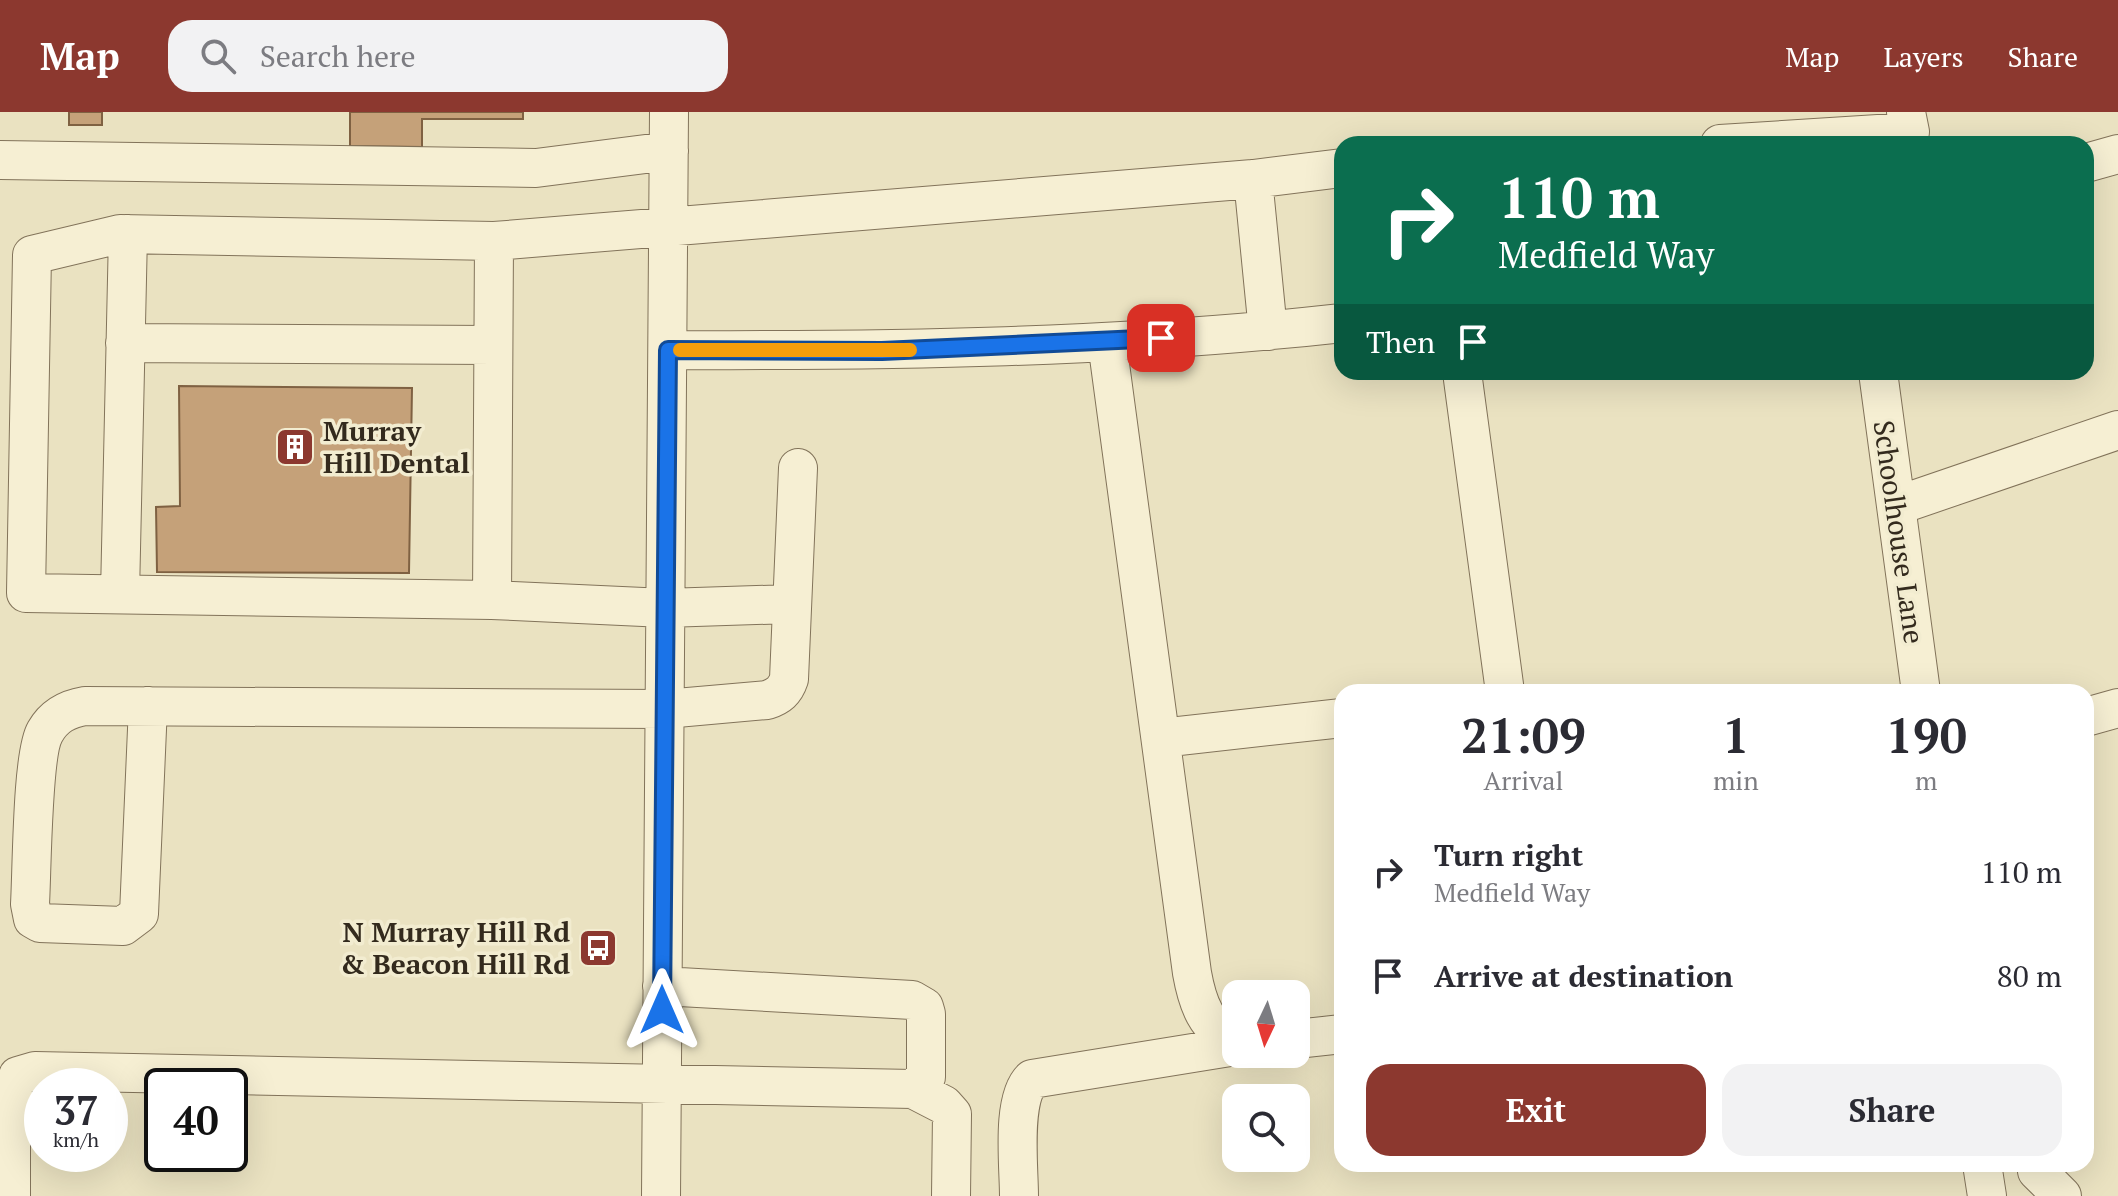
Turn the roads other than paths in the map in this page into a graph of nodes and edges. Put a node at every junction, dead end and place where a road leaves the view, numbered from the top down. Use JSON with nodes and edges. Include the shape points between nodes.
{"nodes":[{"id":1,"x":669,"y":112,"type":"edge"},
{"id":2,"x":1910,"y":129,"type":"edge"},
{"id":3,"x":1821,"y":136,"type":"edge"},
{"id":4,"x":669,"y":151,"type":"junction"},
{"id":5,"x":2118,"y":154,"type":"edge"},
{"id":6,"x":0,"y":160,"type":"edge"},
{"id":7,"x":2094,"y":161,"type":"edge"},
{"id":8,"x":1334,"y":169,"type":"edge"},
{"id":9,"x":1253,"y":179,"type":"junction"},
{"id":10,"x":669,"y":227,"type":"junction"},
{"id":11,"x":128,"y":234,"type":"junction"},
{"id":12,"x":494,"y":241,"type":"junction"},
{"id":13,"x":1334,"y":324,"type":"edge"},
{"id":14,"x":1268,"y":331,"type":"junction"},
{"id":15,"x":1107,"y":342,"type":"junction"},
{"id":16,"x":125,"y":343,"type":"junction"},
{"id":17,"x":493,"y":345,"type":"junction"},
{"id":18,"x":668,"y":350,"type":"junction"},
{"id":19,"x":1463,"y":380,"type":"edge"},
{"id":20,"x":1879,"y":380,"type":"edge"},
{"id":21,"x":2118,"y":430,"type":"edge"},
{"id":22,"x":798,"y":468,"type":"dead end"},
{"id":23,"x":1896,"y":506,"type":"junction"},
{"id":24,"x":120,"y":594,"type":"junction"},
{"id":25,"x":492,"y":600,"type":"junction"},
{"id":26,"x":791,"y":604,"type":"junction"},
{"id":27,"x":665,"y":608,"type":"junction"},
{"id":28,"x":1504,"y":684,"type":"edge"},
{"id":29,"x":1920,"y":684,"type":"edge"},
{"id":30,"x":148,"y":706,"type":"junction"},
{"id":31,"x":2118,"y":708,"type":"edge"},
{"id":32,"x":665,"y":709,"type":"junction"},
{"id":33,"x":2094,"y":715,"type":"edge"},
{"id":34,"x":1334,"y":719,"type":"edge"},
{"id":35,"x":1161,"y":738,"type":"junction"},
{"id":36,"x":662,"y":986,"type":"junction"},
{"id":37,"x":1222,"y":1033,"type":"edge"},
{"id":38,"x":1334,"y":1035,"type":"edge"},
{"id":39,"x":1310,"y":1037,"type":"edge"},
{"id":40,"x":1222,"y":1048,"type":"edge"},
{"id":41,"x":661,"y":1083,"type":"junction"},
{"id":42,"x":913,"y":1089,"type":"junction"},
{"id":43,"x":1983,"y":1172,"type":"edge"},
{"id":44,"x":2038,"y":1172,"type":"edge"},
{"id":45,"x":11,"y":1196,"type":"edge"},
{"id":46,"x":661,"y":1196,"type":"edge"},
{"id":47,"x":951,"y":1196,"type":"edge"},
{"id":48,"x":1019,"y":1196,"type":"edge"},
{"id":49,"x":1987,"y":1196,"type":"edge"},
{"id":50,"x":2062,"y":1196,"type":"edge"}],
"edges":[{"from":1,"to":4,"type":"street"},
{"from":2,"to":3,"type":"street"},
{"from":4,"to":6,"type":"street","via":[[536,168]]},
{"from":4,"to":10,"type":"street"},
{"from":5,"to":7,"type":"street"},
{"from":8,"to":9,"type":"street"},
{"from":9,"to":10,"type":"street"},
{"from":9,"to":14,"type":"street"},
{"from":10,"to":12,"type":"street"},
{"from":10,"to":18,"type":"street"},
{"from":11,"to":12,"type":"street"},
{"from":11,"to":16,"type":"street"},
{"from":11,"to":24,"type":"street","via":[[32,255],[26,593]]},
{"from":12,"to":17,"type":"street"},
{"from":13,"to":14,"type":"street"},
{"from":14,"to":15,"type":"street"},
{"from":15,"to":18,"type":"street","via":[[882,351]]},
{"from":15,"to":35,"type":"street"},
{"from":16,"to":17,"type":"street"},
{"from":16,"to":24,"type":"street"},
{"from":17,"to":25,"type":"street"},
{"from":18,"to":27,"type":"street"},
{"from":19,"to":28,"type":"street"},
{"from":20,"to":23,"type":"street","name":"Schoolhouse Lane"},
{"from":21,"to":23,"type":"street"},
{"from":22,"to":26,"type":"street"},
{"from":23,"to":29,"type":"street","name":"Schoolhouse Lane"},
{"from":24,"to":25,"type":"street"},
{"from":25,"to":27,"type":"street"},
{"from":26,"to":27,"type":"street"},
{"from":26,"to":32,"type":"street","via":[[789,679],[777,697]]},
{"from":27,"to":32,"type":"street"},
{"from":30,"to":30,"type":"street","via":[[72,708],[45,732],[39,745],[30,904],[33,919],[40,923],[123,926],[139,914]]},
{"from":30,"to":32,"type":"street"},
{"from":31,"to":33,"type":"street"},
{"from":32,"to":36,"type":"street"},
{"from":34,"to":35,"type":"street"},
{"from":35,"to":37,"type":"street","via":[[1197,1000]]},
{"from":36,"to":41,"type":"street"},
{"from":36,"to":42,"type":"street","via":[[912,1000],[926,1014],[927,1072]]},
{"from":38,"to":39,"type":"street"},
{"from":40,"to":48,"type":"street","via":[[1032,1079],[1019,1110]]},
{"from":41,"to":42,"type":"street"},
{"from":41,"to":45,"type":"street","via":[[26,1072],[18,1076],[11,1096]]},
{"from":41,"to":46,"type":"street"},
{"from":42,"to":47,"type":"street","via":[[952,1114]]},
{"from":43,"to":49,"type":"street"},
{"from":44,"to":50,"type":"street"}]}
